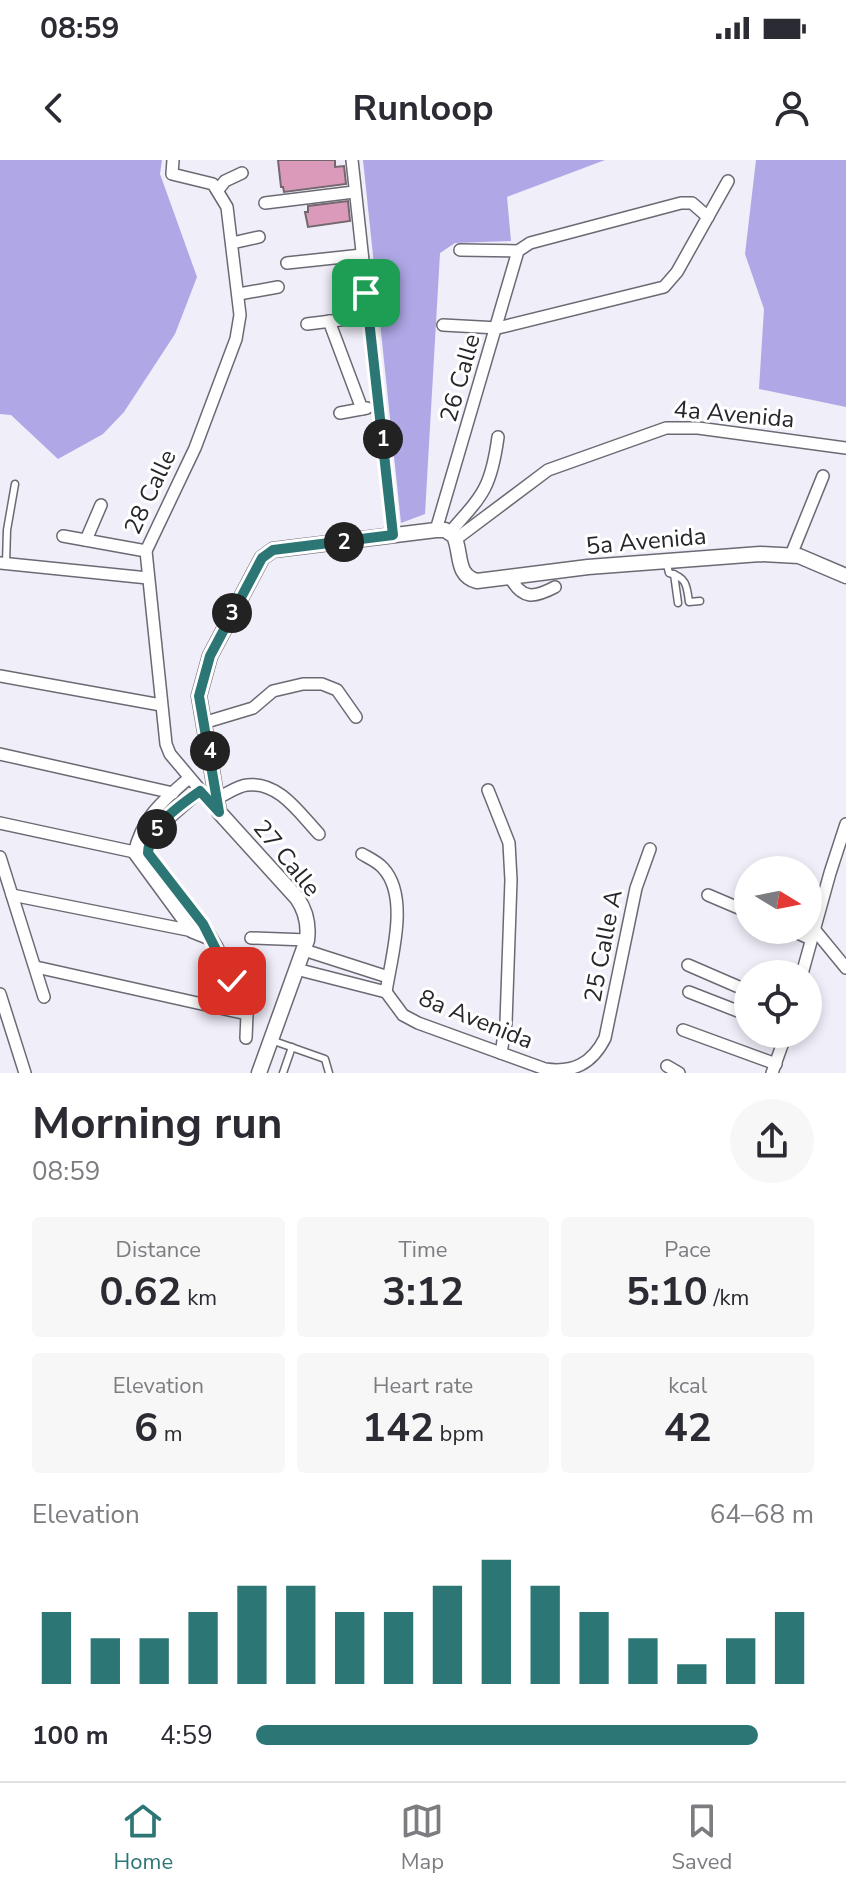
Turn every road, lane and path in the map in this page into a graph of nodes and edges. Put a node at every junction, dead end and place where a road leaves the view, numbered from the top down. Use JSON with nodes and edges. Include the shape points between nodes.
{"nodes":[{"id":1,"x":173,"y":160,"type":"edge"},
{"id":2,"x":352,"y":160,"type":"edge"},
{"id":3,"x":242,"y":173,"type":"dead end"},
{"id":4,"x":728,"y":181,"type":"dead end"},
{"id":5,"x":215,"y":187,"type":"junction"},
{"id":6,"x":354,"y":192,"type":"junction"},
{"id":7,"x":265,"y":203,"type":"dead end"},
{"id":8,"x":708,"y":217,"type":"junction"},
{"id":9,"x":259,"y":237,"type":"dead end"},
{"id":10,"x":232,"y":243,"type":"junction"},
{"id":11,"x":460,"y":250,"type":"dead end"},
{"id":12,"x":518,"y":251,"type":"junction"},
{"id":13,"x":362,"y":255,"type":"junction"},
{"id":14,"x":287,"y":263,"type":"dead end"},
{"id":15,"x":278,"y":287,"type":"dead end"},
{"id":16,"x":239,"y":294,"type":"junction"},
{"id":17,"x":348,"y":319,"type":"dead end"},
{"id":18,"x":329,"y":321,"type":"junction"},
{"id":19,"x":307,"y":324,"type":"dead end"},
{"id":20,"x":443,"y":325,"type":"dead end"},
{"id":21,"x":498,"y":328,"type":"junction"},
{"id":22,"x":379,"y":406,"type":"junction"},
{"id":23,"x":362,"y":409,"type":"junction"},
{"id":24,"x":340,"y":413,"type":"dead end"},
{"id":25,"x":498,"y":437,"type":"dead end"},
{"id":26,"x":846,"y":448,"type":"edge"},
{"id":27,"x":823,"y":476,"type":"dead end"},
{"id":28,"x":15,"y":484,"type":"dead end"},
{"id":29,"x":101,"y":505,"type":"dead end"},
{"id":30,"x":448,"y":534,"type":"junction"},
{"id":31,"x":393,"y":535,"type":"junction"},
{"id":32,"x":63,"y":536,"type":"dead end"},
{"id":33,"x":86,"y":540,"type":"junction"},
{"id":34,"x":146,"y":551,"type":"junction"},
{"id":35,"x":791,"y":555,"type":"junction"},
{"id":36,"x":3,"y":563,"type":"edge"},
{"id":37,"x":670,"y":568,"type":"junction"},
{"id":38,"x":846,"y":576,"type":"edge"},
{"id":39,"x":510,"y":577,"type":"junction"},
{"id":40,"x":148,"y":578,"type":"junction"},
{"id":41,"x":555,"y":587,"type":"dead end"},
{"id":42,"x":700,"y":601,"type":"dead end"},
{"id":43,"x":689,"y":602,"type":"junction"},
{"id":44,"x":0,"y":676,"type":"edge"},
{"id":45,"x":161,"y":705,"type":"junction"},
{"id":46,"x":356,"y":717,"type":"dead end"},
{"id":47,"x":203,"y":723,"type":"junction"},
{"id":48,"x":0,"y":754,"type":"edge"},
{"id":49,"x":189,"y":778,"type":"junction"},
{"id":50,"x":488,"y":790,"type":"dead end"},
{"id":51,"x":200,"y":791,"type":"junction"},
{"id":52,"x":173,"y":793,"type":"junction"},
{"id":53,"x":218,"y":805,"type":"junction"},
{"id":54,"x":0,"y":823,"type":"edge"},
{"id":55,"x":846,"y":824,"type":"edge"},
{"id":56,"x":319,"y":834,"type":"dead end"},
{"id":57,"x":650,"y":849,"type":"dead end"},
{"id":58,"x":134,"y":853,"type":"junction"},
{"id":59,"x":148,"y":853,"type":"junction"},
{"id":60,"x":362,"y":854,"type":"dead end"},
{"id":61,"x":0,"y":857,"type":"edge"},
{"id":62,"x":832,"y":866,"type":"junction"},
{"id":63,"x":846,"y":870,"type":"edge"},
{"id":64,"x":12,"y":895,"type":"junction"},
{"id":65,"x":708,"y":895,"type":"dead end"},
{"id":66,"x":822,"y":900,"type":"edge"},
{"id":67,"x":734,"y":906,"type":"edge"},
{"id":68,"x":203,"y":924,"type":"junction"},
{"id":69,"x":192,"y":932,"type":"junction"},
{"id":70,"x":251,"y":938,"type":"dead end"},
{"id":71,"x":212,"y":940,"type":"junction"},
{"id":72,"x":822,"y":944,"type":"edge"},
{"id":73,"x":305,"y":945,"type":"junction"},
{"id":74,"x":688,"y":965,"type":"dead end"},
{"id":75,"x":36,"y":967,"type":"junction"},
{"id":76,"x":846,"y":968,"type":"edge"},
{"id":77,"x":296,"y":969,"type":"junction"},
{"id":78,"x":388,"y":977,"type":"junction"},
{"id":79,"x":734,"y":985,"type":"edge"},
{"id":80,"x":386,"y":992,"type":"junction"},
{"id":81,"x":689,"y":992,"type":"dead end"},
{"id":82,"x":0,"y":994,"type":"edge"},
{"id":83,"x":44,"y":997,"type":"dead end"},
{"id":84,"x":734,"y":1010,"type":"edge"},
{"id":85,"x":247,"y":1014,"type":"junction"},
{"id":86,"x":683,"y":1030,"type":"dead end"},
{"id":87,"x":246,"y":1038,"type":"dead end"},
{"id":88,"x":271,"y":1040,"type":"junction"},
{"id":89,"x":292,"y":1047,"type":"junction"},
{"id":90,"x":781,"y":1048,"type":"edge"},
{"id":91,"x":598,"y":1052,"type":"joint"},
{"id":92,"x":501,"y":1053,"type":"junction"},
{"id":93,"x":667,"y":1066,"type":"dead end"},
{"id":94,"x":774,"y":1069,"type":"edge"},
{"id":95,"x":25,"y":1073,"type":"edge"},
{"id":96,"x":259,"y":1073,"type":"edge"},
{"id":97,"x":283,"y":1073,"type":"edge"},
{"id":98,"x":329,"y":1073,"type":"edge"},
{"id":99,"x":679,"y":1073,"type":"edge"}],
"edges":[{"from":1,"to":5,"type":"street","via":[[172,174]]},
{"from":2,"to":6,"type":"street"},
{"from":3,"to":5,"type":"street"},
{"from":4,"to":8,"type":"street"},
{"from":5,"to":10,"type":"street","name":"28 Calle","via":[[227,207]]},
{"from":6,"to":7,"type":"street"},
{"from":6,"to":13,"type":"street"},
{"from":8,"to":12,"type":"street","via":[[692,203],[681,203],[530,243]]},
{"from":8,"to":21,"type":"street","via":[[664,287]]},
{"from":9,"to":10,"type":"street"},
{"from":10,"to":16,"type":"street","name":"28 Calle"},
{"from":11,"to":12,"type":"street"},
{"from":12,"to":21,"type":"street","name":"26 Calle"},
{"from":13,"to":14,"type":"street"},
{"from":13,"to":22,"type":"street"},
{"from":15,"to":16,"type":"street"},
{"from":16,"to":34,"type":"street","name":"28 Calle","via":[[236,339],[195,448]]},
{"from":17,"to":18,"type":"street"},
{"from":18,"to":19,"type":"street"},
{"from":18,"to":23,"type":"street"},
{"from":20,"to":21,"type":"street"},
{"from":21,"to":30,"type":"street","name":"26 Calle"},
{"from":22,"to":23,"type":"street"},
{"from":22,"to":31,"type":"street"},
{"from":23,"to":24,"type":"street"},
{"from":25,"to":30,"type":"street","via":[[488,487]]},
{"from":26,"to":30,"type":"street","name":"4a Avenida","via":[[666,428],[548,470]]},
{"from":27,"to":35,"type":"street"},
{"from":28,"to":36,"type":"lane"},
{"from":29,"to":33,"type":"street"},
{"from":30,"to":31,"type":"street"},
{"from":30,"to":39,"type":"street","name":"5a Avenida","via":[[462,572],[473,580]]},
{"from":31,"to":47,"type":"street","via":[[273,550],[262,558],[203,674]]},
{"from":32,"to":33,"type":"street"},
{"from":33,"to":34,"type":"street"},
{"from":34,"to":40,"type":"street","name":"28 Calle"},
{"from":35,"to":37,"type":"street","name":"5a Avenida","via":[[751,554]]},
{"from":35,"to":38,"type":"street","name":"5a Avenida"},
{"from":36,"to":40,"type":"street"},
{"from":37,"to":39,"type":"street","name":"5a Avenida"},
{"from":37,"to":43,"type":"lane","via":[[686,582]]},
{"from":37,"to":43,"type":"lane","via":[[675,603]]},
{"from":39,"to":41,"type":"street","via":[[526,595]]},
{"from":40,"to":45,"type":"street","name":"28 Calle"},
{"from":42,"to":43,"type":"lane"},
{"from":44,"to":45,"type":"street"},
{"from":45,"to":49,"type":"street","name":"28 Calle","via":[[166,744]]},
{"from":46,"to":47,"type":"street","via":[[337,690],[303,684],[273,691],[253,708]]},
{"from":47,"to":53,"type":"street"},
{"from":48,"to":52,"type":"street"},
{"from":49,"to":51,"type":"street","name":"28 Calle"},
{"from":49,"to":52,"type":"street"},
{"from":50,"to":92,"type":"street","via":[[509,843],[511,880]]},
{"from":51,"to":53,"type":"street","name":"28 Calle"},
{"from":51,"to":59,"type":"street","via":[[152,833]]},
{"from":52,"to":58,"type":"street","via":[[144,823]]},
{"from":53,"to":56,"type":"street","via":[[247,785],[262,786],[278,792]]},
{"from":53,"to":73,"type":"street","name":"27 Calle","via":[[304,907]]},
{"from":54,"to":58,"type":"street"},
{"from":55,"to":62,"type":"street"},
{"from":57,"to":91,"type":"street","name":"25 Calle A","via":[[636,888],[610,1023]]},
{"from":58,"to":59,"type":"street"},
{"from":58,"to":69,"type":"street"},
{"from":59,"to":68,"type":"street"},
{"from":60,"to":78,"type":"street","via":[[382,866],[396,906]]},
{"from":61,"to":64,"type":"street"},
{"from":62,"to":63,"type":"street"},
{"from":62,"to":66,"type":"street"},
{"from":64,"to":69,"type":"street"},
{"from":64,"to":75,"type":"street"},
{"from":65,"to":67,"type":"street"},
{"from":68,"to":69,"type":"street"},
{"from":68,"to":71,"type":"street"},
{"from":69,"to":71,"type":"street"},
{"from":70,"to":73,"type":"street"},
{"from":71,"to":85,"type":"street"},
{"from":72,"to":76,"type":"street"},
{"from":73,"to":77,"type":"street"},
{"from":73,"to":78,"type":"street"},
{"from":74,"to":79,"type":"street"},
{"from":75,"to":83,"type":"street"},
{"from":75,"to":85,"type":"street"},
{"from":77,"to":80,"type":"street","name":"8a Avenida"},
{"from":77,"to":88,"type":"street"},
{"from":78,"to":80,"type":"street"},
{"from":80,"to":92,"type":"street","name":"8a Avenida","via":[[403,1015]]},
{"from":81,"to":84,"type":"street"},
{"from":82,"to":95,"type":"street"},
{"from":85,"to":87,"type":"street"},
{"from":86,"to":94,"type":"street"},
{"from":88,"to":89,"type":"lane"},
{"from":88,"to":96,"type":"street"},
{"from":89,"to":97,"type":"lane"},
{"from":89,"to":98,"type":"lane","via":[[325,1059]]},
{"from":90,"to":94,"type":"street"},
{"from":91,"to":92,"type":"street","name":"8a Avenida","via":[[565,1072]]},
{"from":93,"to":99,"type":"street"}]}
